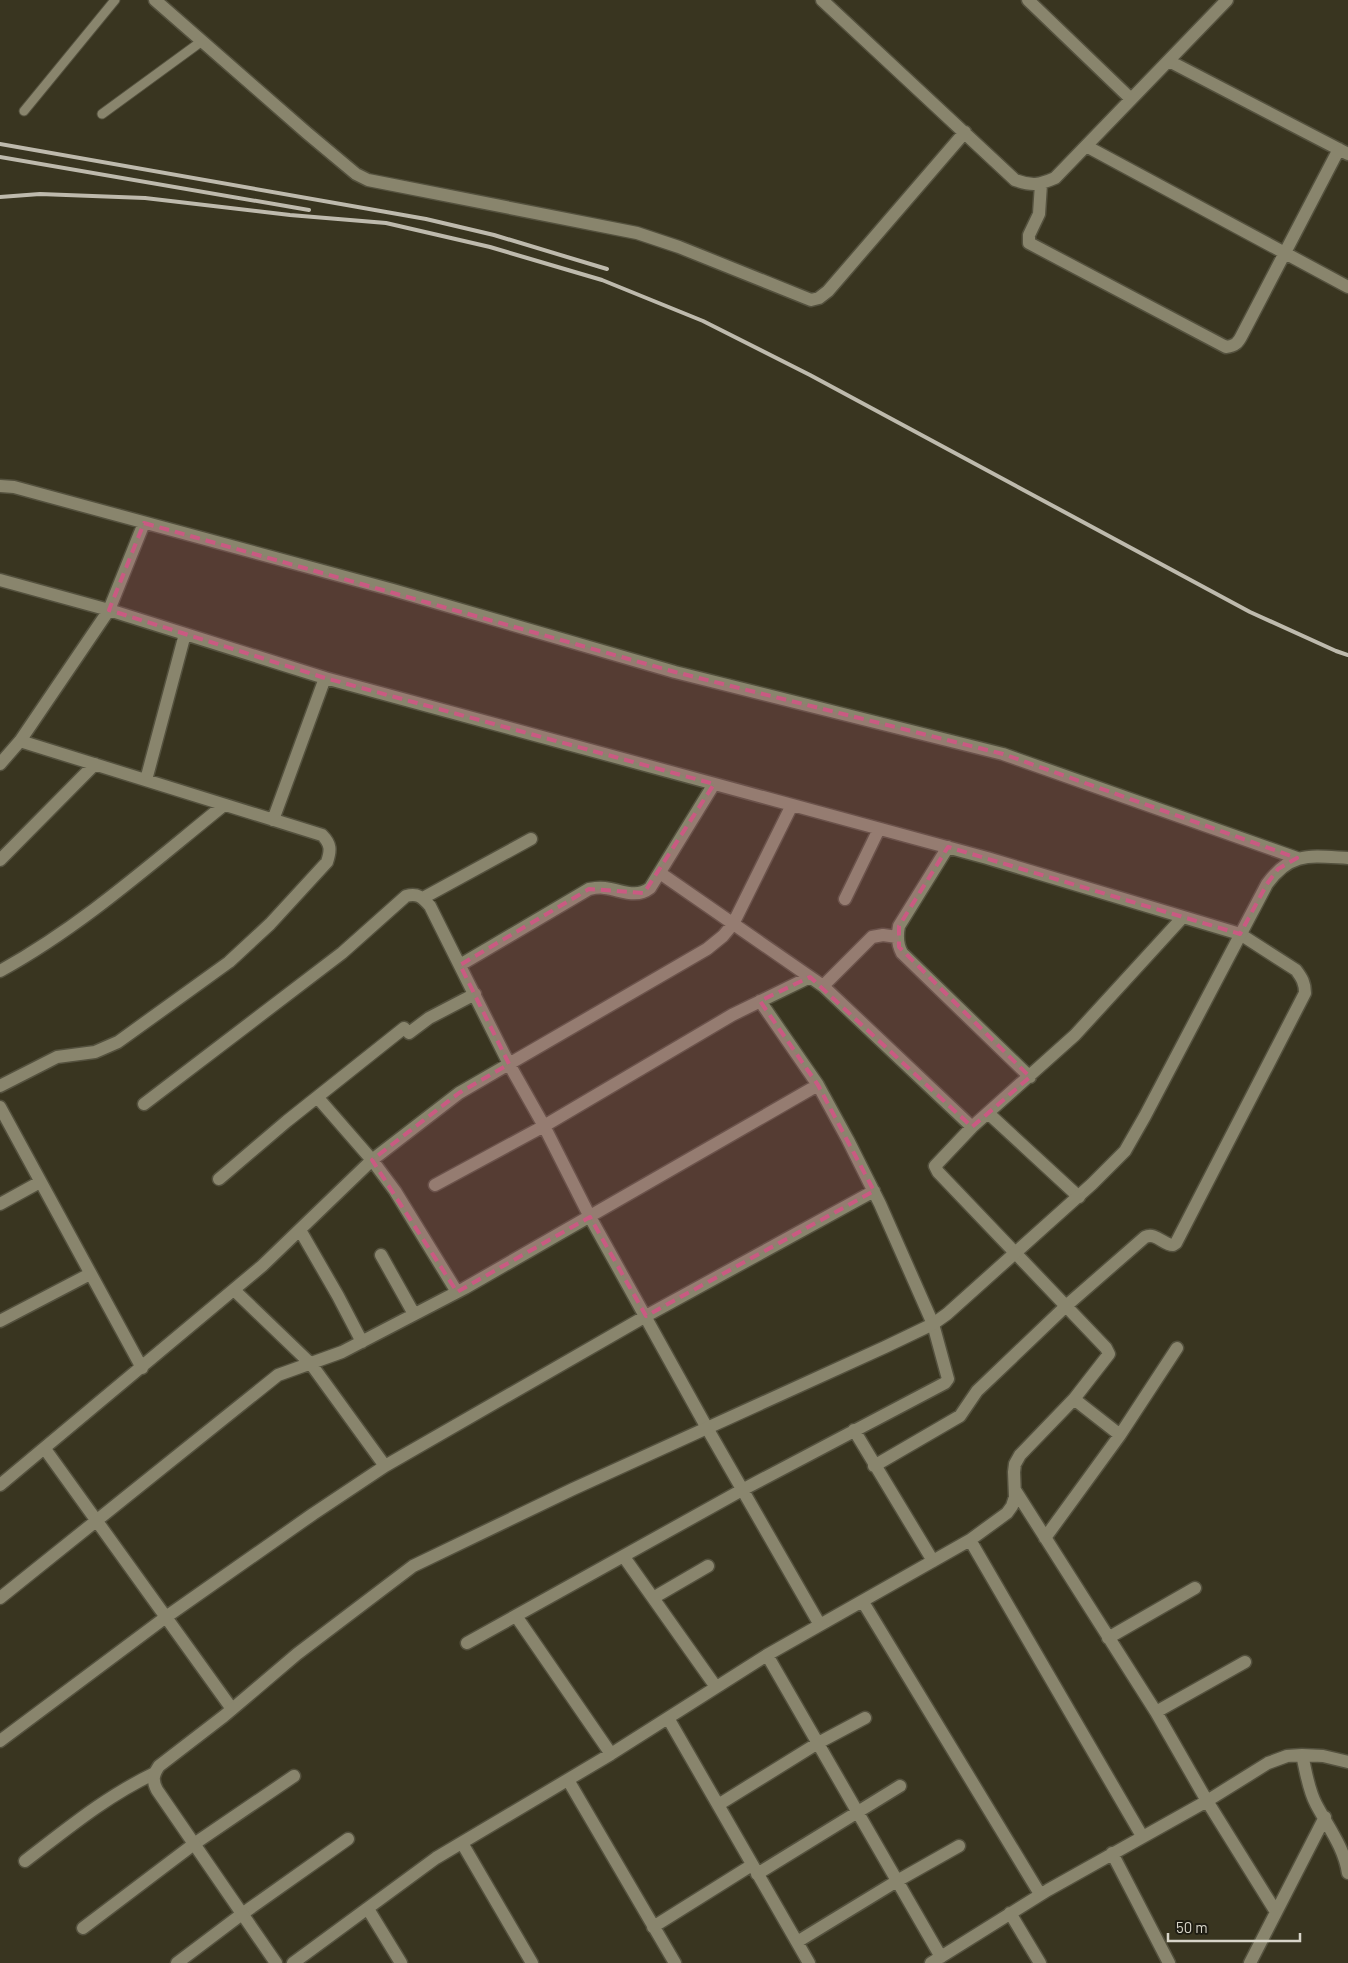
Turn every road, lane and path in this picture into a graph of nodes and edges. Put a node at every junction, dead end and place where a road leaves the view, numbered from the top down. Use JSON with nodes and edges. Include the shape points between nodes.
{"nodes":[{"id":1,"x":115,"y":0,"type":"edge"},
{"id":2,"x":155,"y":0,"type":"edge"},
{"id":3,"x":822,"y":0,"type":"edge"},
{"id":4,"x":1028,"y":0,"type":"edge"},
{"id":5,"x":1227,"y":0,"type":"edge"},
{"id":6,"x":202,"y":42,"type":"junction"},
{"id":7,"x":1169,"y":61,"type":"junction"},
{"id":8,"x":1131,"y":99,"type":"junction"},
{"id":9,"x":24,"y":111,"type":"dead end"},
{"id":10,"x":102,"y":114,"type":"dead end"},
{"id":11,"x":965,"y":132,"type":"junction"},
{"id":12,"x":1086,"y":146,"type":"junction"},
{"id":13,"x":1344,"y":152,"type":"edge"},
{"id":14,"x":1041,"y":184,"type":"junction"},
{"id":15,"x":1286,"y":254,"type":"junction"},
{"id":16,"x":1348,"y":287,"type":"edge"},
{"id":17,"x":0,"y":486,"type":"edge"},
{"id":18,"x":144,"y":523,"type":"junction"},
{"id":19,"x":0,"y":580,"type":"edge"},
{"id":20,"x":109,"y":610,"type":"junction"},
{"id":21,"x":185,"y":634,"type":"junction"},
{"id":22,"x":325,"y":678,"type":"junction"},
{"id":23,"x":20,"y":741,"type":"junction"},
{"id":24,"x":0,"y":764,"type":"edge"},
{"id":25,"x":95,"y":764,"type":"junction"},
{"id":26,"x":146,"y":780,"type":"junction"},
{"id":27,"x":714,"y":784,"type":"junction"},
{"id":28,"x":224,"y":805,"type":"junction"},
{"id":29,"x":792,"y":805,"type":"junction"},
{"id":30,"x":273,"y":820,"type":"junction"},
{"id":31,"x":879,"y":829,"type":"junction"},
{"id":32,"x":531,"y":839,"type":"dead end"},
{"id":33,"x":948,"y":847,"type":"junction"},
{"id":34,"x":1297,"y":858,"type":"junction"},
{"id":35,"x":1348,"y":858,"type":"edge"},
{"id":36,"x":0,"y":860,"type":"edge"},
{"id":37,"x":660,"y":873,"type":"junction"},
{"id":38,"x":423,"y":898,"type":"junction"},
{"id":39,"x":845,"y":899,"type":"dead end"},
{"id":40,"x":1183,"y":917,"type":"junction"},
{"id":41,"x":733,"y":924,"type":"junction"},
{"id":42,"x":1240,"y":934,"type":"junction"},
{"id":43,"x":897,"y":937,"type":"junction"},
{"id":44,"x":460,"y":965,"type":"junction"},
{"id":45,"x":0,"y":971,"type":"edge"},
{"id":46,"x":810,"y":977,"type":"junction"},
{"id":47,"x":823,"y":986,"type":"junction"},
{"id":48,"x":474,"y":994,"type":"junction"},
{"id":49,"x":760,"y":1001,"type":"junction"},
{"id":50,"x":509,"y":1064,"type":"junction"},
{"id":51,"x":1030,"y":1077,"type":"junction"},
{"id":52,"x":818,"y":1085,"type":"junction"},
{"id":53,"x":0,"y":1086,"type":"edge"},
{"id":54,"x":318,"y":1098,"type":"junction"},
{"id":55,"x":144,"y":1104,"type":"dead end"},
{"id":56,"x":0,"y":1107,"type":"edge"},
{"id":57,"x":988,"y":1113,"type":"junction"},
{"id":58,"x":544,"y":1126,"type":"junction"},
{"id":59,"x":972,"y":1127,"type":"junction"},
{"id":60,"x":372,"y":1160,"type":"junction"},
{"id":61,"x":218,"y":1179,"type":"dead end"},
{"id":62,"x":40,"y":1182,"type":"junction"},
{"id":63,"x":435,"y":1185,"type":"dead end"},
{"id":64,"x":874,"y":1191,"type":"junction"},
{"id":65,"x":1079,"y":1197,"type":"junction"},
{"id":66,"x":0,"y":1204,"type":"edge"},
{"id":67,"x":590,"y":1217,"type":"junction"},
{"id":68,"x":300,"y":1230,"type":"junction"},
{"id":69,"x":1015,"y":1253,"type":"junction"},
{"id":70,"x":380,"y":1255,"type":"dead end"},
{"id":71,"x":90,"y":1274,"type":"junction"},
{"id":72,"x":234,"y":1290,"type":"junction"},
{"id":73,"x":457,"y":1292,"type":"junction"},
{"id":74,"x":1066,"y":1306,"type":"junction"},
{"id":75,"x":414,"y":1314,"type":"junction"},
{"id":76,"x":646,"y":1316,"type":"junction"},
{"id":77,"x":0,"y":1320,"type":"edge"},
{"id":78,"x":933,"y":1324,"type":"junction"},
{"id":79,"x":362,"y":1342,"type":"junction"},
{"id":80,"x":1177,"y":1348,"type":"dead end"},
{"id":81,"x":311,"y":1364,"type":"junction"},
{"id":82,"x":142,"y":1368,"type":"junction"},
{"id":83,"x":1074,"y":1399,"type":"junction"},
{"id":84,"x":707,"y":1428,"type":"junction"},
{"id":85,"x":854,"y":1430,"type":"junction"},
{"id":86,"x":1120,"y":1435,"type":"junction"},
{"id":87,"x":45,"y":1449,"type":"junction"},
{"id":88,"x":385,"y":1466,"type":"junction"},
{"id":89,"x":874,"y":1466,"type":"junction"},
{"id":90,"x":0,"y":1485,"type":"edge"},
{"id":91,"x":742,"y":1490,"type":"junction"},
{"id":92,"x":1015,"y":1490,"type":"junction"},
{"id":93,"x":97,"y":1520,"type":"junction"},
{"id":94,"x":1045,"y":1538,"type":"junction"},
{"id":95,"x":970,"y":1540,"type":"junction"},
{"id":96,"x":624,"y":1557,"type":"junction"},
{"id":97,"x":933,"y":1561,"type":"junction"},
{"id":98,"x":708,"y":1566,"type":"dead end"},
{"id":99,"x":1195,"y":1588,"type":"dead end"},
{"id":100,"x":0,"y":1598,"type":"edge"},
{"id":101,"x":653,"y":1598,"type":"junction"},
{"id":102,"x":863,"y":1602,"type":"junction"},
{"id":103,"x":516,"y":1616,"type":"junction"},
{"id":104,"x":166,"y":1617,"type":"junction"},
{"id":105,"x":820,"y":1625,"type":"junction"},
{"id":106,"x":1108,"y":1638,"type":"junction"},
{"id":107,"x":467,"y":1643,"type":"dead end"},
{"id":108,"x":767,"y":1655,"type":"junction"},
{"id":109,"x":1245,"y":1662,"type":"dead end"},
{"id":110,"x":716,"y":1687,"type":"junction"},
{"id":111,"x":232,"y":1709,"type":"junction"},
{"id":112,"x":1156,"y":1712,"type":"junction"},
{"id":113,"x":668,"y":1718,"type":"junction"},
{"id":114,"x":864,"y":1718,"type":"dead end"},
{"id":115,"x":0,"y":1741,"type":"edge"},
{"id":116,"x":818,"y":1743,"type":"junction"},
{"id":117,"x":611,"y":1754,"type":"junction"},
{"id":118,"x":1302,"y":1755,"type":"junction"},
{"id":119,"x":1348,"y":1762,"type":"edge"},
{"id":120,"x":153,"y":1774,"type":"junction"},
{"id":121,"x":294,"y":1776,"type":"dead end"},
{"id":122,"x":568,"y":1780,"type":"junction"},
{"id":123,"x":900,"y":1786,"type":"dead end"},
{"id":124,"x":1207,"y":1801,"type":"junction"},
{"id":125,"x":718,"y":1805,"type":"junction"},
{"id":126,"x":857,"y":1812,"type":"junction"},
{"id":127,"x":1325,"y":1817,"type":"junction"},
{"id":128,"x":1142,"y":1836,"type":"junction"},
{"id":129,"x":348,"y":1839,"type":"dead end"},
{"id":130,"x":462,"y":1843,"type":"junction"},
{"id":131,"x":194,"y":1844,"type":"junction"},
{"id":132,"x":959,"y":1846,"type":"dead end"},
{"id":133,"x":1112,"y":1853,"type":"junction"},
{"id":134,"x":25,"y":1862,"type":"dead end"},
{"id":135,"x":755,"y":1870,"type":"junction"},
{"id":136,"x":1348,"y":1874,"type":"edge"},
{"id":137,"x":897,"y":1881,"type":"junction"},
{"id":138,"x":1040,"y":1894,"type":"junction"},
{"id":139,"x":368,"y":1909,"type":"junction"},
{"id":140,"x":1276,"y":1912,"type":"junction"},
{"id":141,"x":242,"y":1914,"type":"junction"},
{"id":142,"x":1010,"y":1914,"type":"junction"},
{"id":143,"x":653,"y":1927,"type":"junction"},
{"id":144,"x":83,"y":1928,"type":"dead end"},
{"id":145,"x":797,"y":1942,"type":"junction"},
{"id":146,"x":936,"y":1960,"type":"edge"},
{"id":147,"x":177,"y":1963,"type":"edge"},
{"id":148,"x":276,"y":1963,"type":"edge"},
{"id":149,"x":292,"y":1963,"type":"edge"},
{"id":150,"x":401,"y":1963,"type":"edge"},
{"id":151,"x":532,"y":1963,"type":"edge"},
{"id":152,"x":675,"y":1963,"type":"edge"},
{"id":153,"x":809,"y":1963,"type":"edge"},
{"id":154,"x":1040,"y":1963,"type":"edge"},
{"id":155,"x":1169,"y":1963,"type":"edge"},
{"id":156,"x":1250,"y":1963,"type":"edge"}],
"edges":[{"from":1,"to":9,"type":"lane"},
{"from":2,"to":6,"type":"street"},
{"from":3,"to":11,"type":"street"},
{"from":4,"to":8,"type":"street"},
{"from":5,"to":7,"type":"street"},
{"from":6,"to":10,"type":"lane"},
{"from":6,"to":11,"type":"street","via":[[356,174],[368,180],[638,233],[811,300],[828,292]]},
{"from":7,"to":8,"type":"street"},
{"from":7,"to":13,"type":"street"},
{"from":8,"to":12,"type":"street"},
{"from":11,"to":14,"type":"street","via":[[1015,180]]},
{"from":12,"to":14,"type":"street","via":[[1055,178]]},
{"from":12,"to":15,"type":"street"},
{"from":13,"to":15,"type":"street"},
{"from":14,"to":15,"type":"street","via":[[1039,214],[1028,243],[1226,347],[1239,342]]},
{"from":15,"to":16,"type":"street"},
{"from":17,"to":18,"type":"street","via":[[14,487]]},
{"from":18,"to":20,"type":"street"},
{"from":18,"to":34,"type":"street","via":[[675,672],[1003,754]]},
{"from":19,"to":20,"type":"street"},
{"from":20,"to":21,"type":"street"},
{"from":20,"to":23,"type":"street"},
{"from":21,"to":22,"type":"street"},
{"from":21,"to":26,"type":"street"},
{"from":22,"to":27,"type":"street"},
{"from":22,"to":30,"type":"street"},
{"from":23,"to":24,"type":"street"},
{"from":23,"to":25,"type":"street"},
{"from":25,"to":26,"type":"street"},
{"from":25,"to":36,"type":"street"},
{"from":26,"to":28,"type":"street"},
{"from":27,"to":29,"type":"street"},
{"from":27,"to":37,"type":"street"},
{"from":28,"to":30,"type":"street"},
{"from":28,"to":45,"type":"street","via":[[56,937]]},
{"from":29,"to":31,"type":"street"},
{"from":29,"to":41,"type":"street"},
{"from":30,"to":53,"type":"street","via":[[322,835],[329,842],[330,852],[327,862],[270,924],[228,962],[118,1042],[95,1052],[57,1058]]},
{"from":31,"to":33,"type":"street"},
{"from":31,"to":39,"type":"street"},
{"from":32,"to":38,"type":"street"},
{"from":33,"to":40,"type":"street"},
{"from":33,"to":43,"type":"street","via":[[899,926]]},
{"from":34,"to":35,"type":"street"},
{"from":34,"to":42,"type":"street","via":[[1278,869]]},
{"from":37,"to":41,"type":"street"},
{"from":37,"to":44,"type":"street","via":[[650,888],[638,895],[602,887],[589,889]]},
{"from":38,"to":44,"type":"street"},
{"from":38,"to":55,"type":"street","via":[[414,894],[406,896],[342,953]]},
{"from":40,"to":42,"type":"street"},
{"from":40,"to":51,"type":"street","via":[[1075,1035]]},
{"from":41,"to":46,"type":"street"},
{"from":41,"to":50,"type":"street","via":[[707,949]]},
{"from":42,"to":65,"type":"street","via":[[1125,1151]]},
{"from":42,"to":74,"type":"street","via":[[1296,970],[1305,985],[1305,993],[1176,1243],[1173,1246],[1153,1236],[1146,1237]]},
{"from":43,"to":47,"type":"street","via":[[872,937]]},
{"from":43,"to":51,"type":"street","via":[[902,953]]},
{"from":44,"to":48,"type":"street"},
{"from":46,"to":47,"type":"street"},
{"from":46,"to":49,"type":"street"},
{"from":47,"to":59,"type":"street"},
{"from":48,"to":50,"type":"street"},
{"from":48,"to":54,"type":"street","via":[[407,1031]]},
{"from":49,"to":52,"type":"street"},
{"from":49,"to":58,"type":"street"},
{"from":50,"to":58,"type":"street"},
{"from":50,"to":60,"type":"street","via":[[459,1093]]},
{"from":51,"to":57,"type":"street"},
{"from":52,"to":64,"type":"street"},
{"from":52,"to":67,"type":"street"},
{"from":54,"to":60,"type":"street"},
{"from":54,"to":61,"type":"street"},
{"from":56,"to":62,"type":"street"},
{"from":57,"to":59,"type":"street"},
{"from":57,"to":65,"type":"street"},
{"from":58,"to":63,"type":"street"},
{"from":58,"to":67,"type":"street"},
{"from":59,"to":69,"type":"street","via":[[936,1163],[936,1169]]},
{"from":60,"to":68,"type":"street"},
{"from":60,"to":73,"type":"street","via":[[411,1215]]},
{"from":62,"to":66,"type":"street"},
{"from":62,"to":71,"type":"street"},
{"from":64,"to":76,"type":"street"},
{"from":64,"to":78,"type":"street"},
{"from":65,"to":69,"type":"street"},
{"from":67,"to":73,"type":"street"},
{"from":67,"to":76,"type":"street"},
{"from":68,"to":72,"type":"street"},
{"from":68,"to":79,"type":"street"},
{"from":69,"to":74,"type":"street"},
{"from":69,"to":78,"type":"street"},
{"from":70,"to":75,"type":"street"},
{"from":71,"to":77,"type":"street"},
{"from":71,"to":82,"type":"street"},
{"from":72,"to":81,"type":"street"},
{"from":72,"to":82,"type":"street"},
{"from":73,"to":75,"type":"street"},
{"from":74,"to":83,"type":"street","via":[[1109,1354]]},
{"from":74,"to":89,"type":"street","via":[[977,1390],[960,1416]]},
{"from":75,"to":79,"type":"street"},
{"from":76,"to":84,"type":"street"},
{"from":76,"to":88,"type":"street"},
{"from":78,"to":84,"type":"street"},
{"from":78,"to":85,"type":"street","via":[[948,1379]]},
{"from":79,"to":81,"type":"street"},
{"from":80,"to":86,"type":"street"},
{"from":81,"to":88,"type":"street"},
{"from":81,"to":93,"type":"street","via":[[278,1375]]},
{"from":82,"to":87,"type":"street"},
{"from":83,"to":86,"type":"street"},
{"from":83,"to":92,"type":"street","via":[[1020,1455],[1015,1464]]},
{"from":84,"to":91,"type":"street"},
{"from":84,"to":111,"type":"street","via":[[413,1566],[296,1654]]},
{"from":85,"to":89,"type":"street"},
{"from":85,"to":91,"type":"street"},
{"from":86,"to":94,"type":"street"},
{"from":87,"to":90,"type":"street"},
{"from":87,"to":93,"type":"street"},
{"from":88,"to":104,"type":"street"},
{"from":89,"to":97,"type":"street"},
{"from":91,"to":96,"type":"street"},
{"from":91,"to":105,"type":"street"},
{"from":92,"to":94,"type":"street"},
{"from":92,"to":95,"type":"street","via":[[1007,1513]]},
{"from":93,"to":100,"type":"street"},
{"from":93,"to":104,"type":"street"},
{"from":94,"to":106,"type":"street"},
{"from":95,"to":97,"type":"street"},
{"from":95,"to":128,"type":"street"},
{"from":96,"to":101,"type":"street"},
{"from":96,"to":103,"type":"street"},
{"from":97,"to":102,"type":"street"},
{"from":98,"to":101,"type":"street"},
{"from":99,"to":106,"type":"street"},
{"from":101,"to":110,"type":"street"},
{"from":102,"to":105,"type":"street"},
{"from":102,"to":138,"type":"street"},
{"from":103,"to":107,"type":"street"},
{"from":103,"to":117,"type":"street"},
{"from":104,"to":111,"type":"street"},
{"from":104,"to":115,"type":"street"},
{"from":105,"to":108,"type":"street"},
{"from":106,"to":112,"type":"street"},
{"from":108,"to":110,"type":"street"},
{"from":108,"to":116,"type":"street"},
{"from":109,"to":112,"type":"street"},
{"from":110,"to":113,"type":"street"},
{"from":111,"to":120,"type":"street"},
{"from":112,"to":124,"type":"street"},
{"from":113,"to":117,"type":"street"},
{"from":113,"to":125,"type":"street"},
{"from":114,"to":116,"type":"street"},
{"from":116,"to":125,"type":"street"},
{"from":116,"to":126,"type":"street"},
{"from":117,"to":122,"type":"street"},
{"from":118,"to":119,"type":"street"},
{"from":118,"to":124,"type":"street","via":[[1287,1756],[1268,1764]]},
{"from":118,"to":127,"type":"street","via":[[1312,1794]]},
{"from":120,"to":131,"type":"street","via":[[157,1790]]},
{"from":120,"to":134,"type":"street","via":[[105,1800]]},
{"from":121,"to":131,"type":"street"},
{"from":122,"to":130,"type":"street"},
{"from":122,"to":143,"type":"street"},
{"from":123,"to":126,"type":"street"},
{"from":124,"to":128,"type":"street"},
{"from":124,"to":140,"type":"street"},
{"from":125,"to":135,"type":"street"},
{"from":126,"to":135,"type":"street"},
{"from":126,"to":137,"type":"street"},
{"from":127,"to":136,"type":"street","via":[[1346,1860]]},
{"from":127,"to":140,"type":"street"},
{"from":128,"to":133,"type":"street"},
{"from":129,"to":141,"type":"street"},
{"from":130,"to":139,"type":"street","via":[[436,1858]]},
{"from":130,"to":151,"type":"street"},
{"from":131,"to":141,"type":"street"},
{"from":131,"to":144,"type":"street"},
{"from":132,"to":137,"type":"street"},
{"from":133,"to":138,"type":"street"},
{"from":133,"to":155,"type":"street"},
{"from":135,"to":143,"type":"street"},
{"from":135,"to":145,"type":"street"},
{"from":137,"to":145,"type":"street"},
{"from":137,"to":146,"type":"street"},
{"from":138,"to":142,"type":"street"},
{"from":139,"to":149,"type":"street"},
{"from":139,"to":150,"type":"street"},
{"from":140,"to":156,"type":"street"},
{"from":141,"to":147,"type":"street"},
{"from":141,"to":148,"type":"street"},
{"from":142,"to":146,"type":"street"},
{"from":142,"to":154,"type":"street"},
{"from":143,"to":152,"type":"street"},
{"from":145,"to":153,"type":"street"}]}
